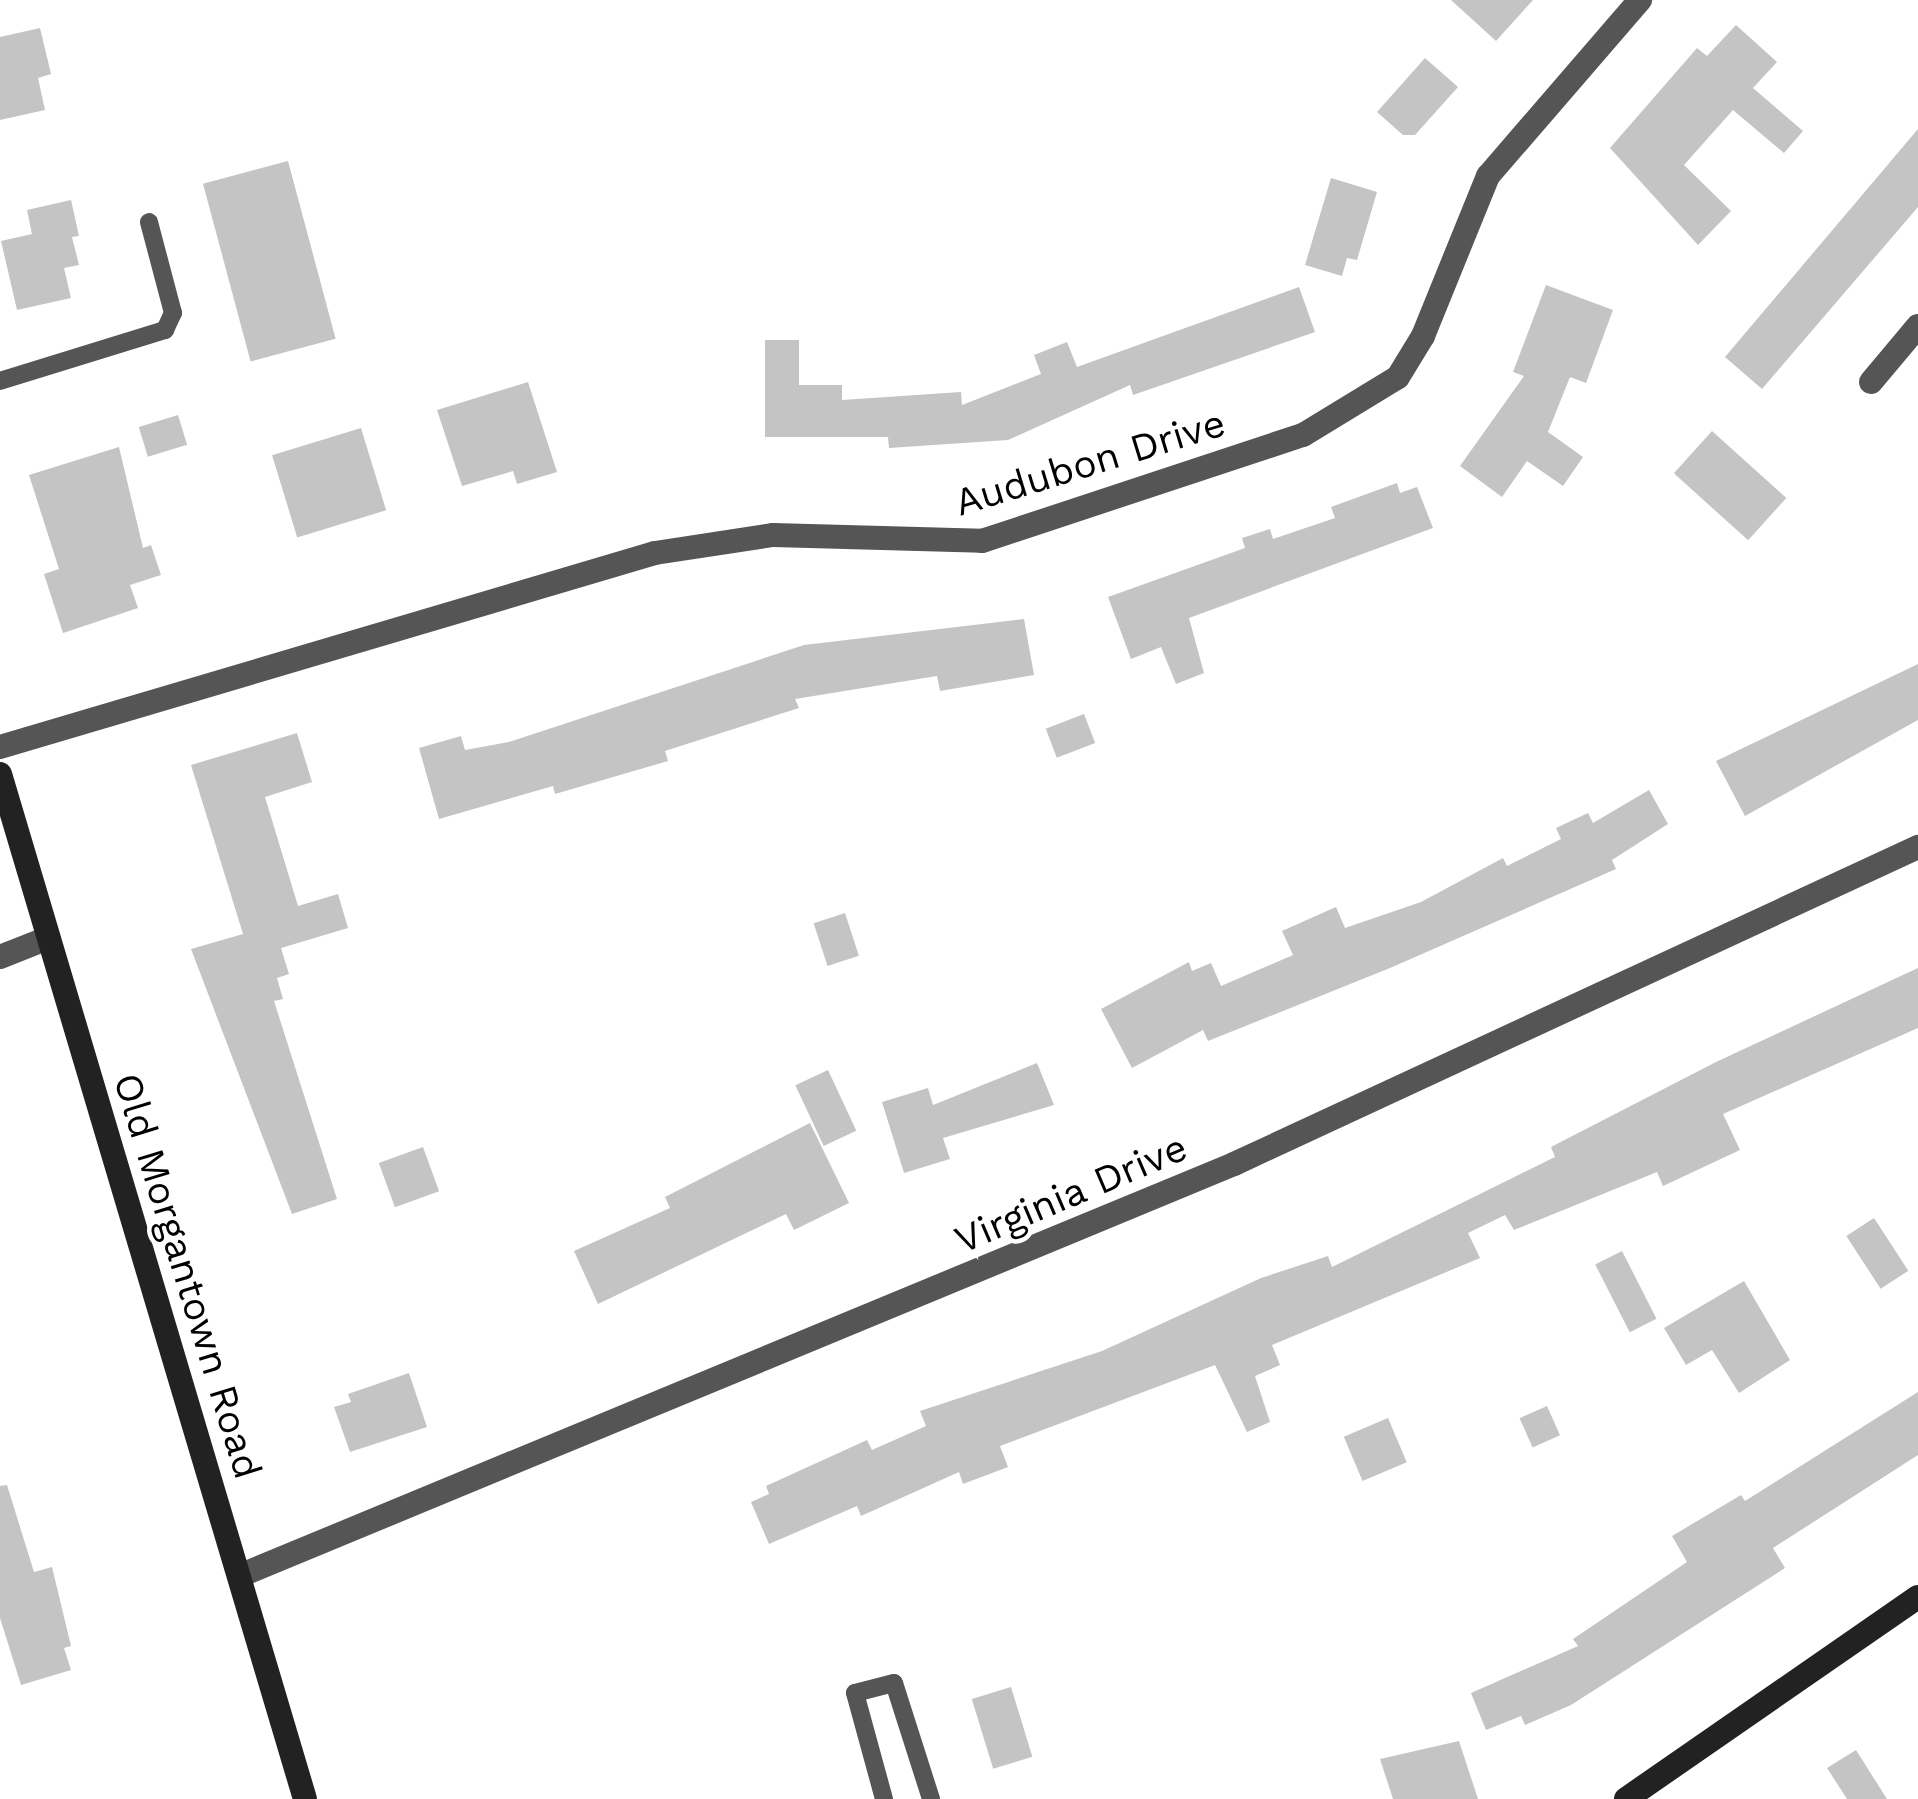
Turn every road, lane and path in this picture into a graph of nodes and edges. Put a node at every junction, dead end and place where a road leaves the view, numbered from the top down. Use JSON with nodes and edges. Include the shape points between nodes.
{"nodes":[{"id":1,"x":1640,"y":0,"type":"edge"},
{"id":2,"x":149,"y":222,"type":"dead end"},
{"id":3,"x":1918,"y":326,"type":"edge"},
{"id":4,"x":0,"y":381,"type":"edge"},
{"id":5,"x":1871,"y":382,"type":"dead end"},
{"id":6,"x":0,"y":747,"type":"edge"},
{"id":7,"x":0,"y":774,"type":"edge"},
{"id":8,"x":1918,"y":847,"type":"edge"},
{"id":9,"x":48,"y":938,"type":"junction"},
{"id":10,"x":0,"y":957,"type":"edge"},
{"id":11,"x":239,"y":1576,"type":"junction"},
{"id":12,"x":1918,"y":1597,"type":"edge"},
{"id":13,"x":305,"y":1799,"type":"edge"},
{"id":14,"x":884,"y":1799,"type":"edge"},
{"id":15,"x":931,"y":1799,"type":"edge"},
{"id":16,"x":1626,"y":1799,"type":"edge"}],
"edges":[{"from":1,"to":6,"type":"street","name":"Audubon Drive","via":[[1488,176],[1398,377],[1303,435],[982,541],[773,535],[656,553]]},
{"from":2,"to":4,"type":"lane","via":[[173,313],[165,330]]},
{"from":3,"to":5,"type":"street"},
{"from":7,"to":9,"type":"street","name":"Old Morgantown Road"},
{"from":8,"to":11,"type":"street","name":"Virginia Drive","via":[[1234,1164]]},
{"from":9,"to":10,"type":"street"},
{"from":9,"to":11,"type":"street","name":"Old Morgantown Road"},
{"from":11,"to":13,"type":"street","name":"Old Morgantown Road"},
{"from":12,"to":16,"type":"street"},
{"from":14,"to":15,"type":"lane","via":[[855,1693],[894,1683]]}]}
